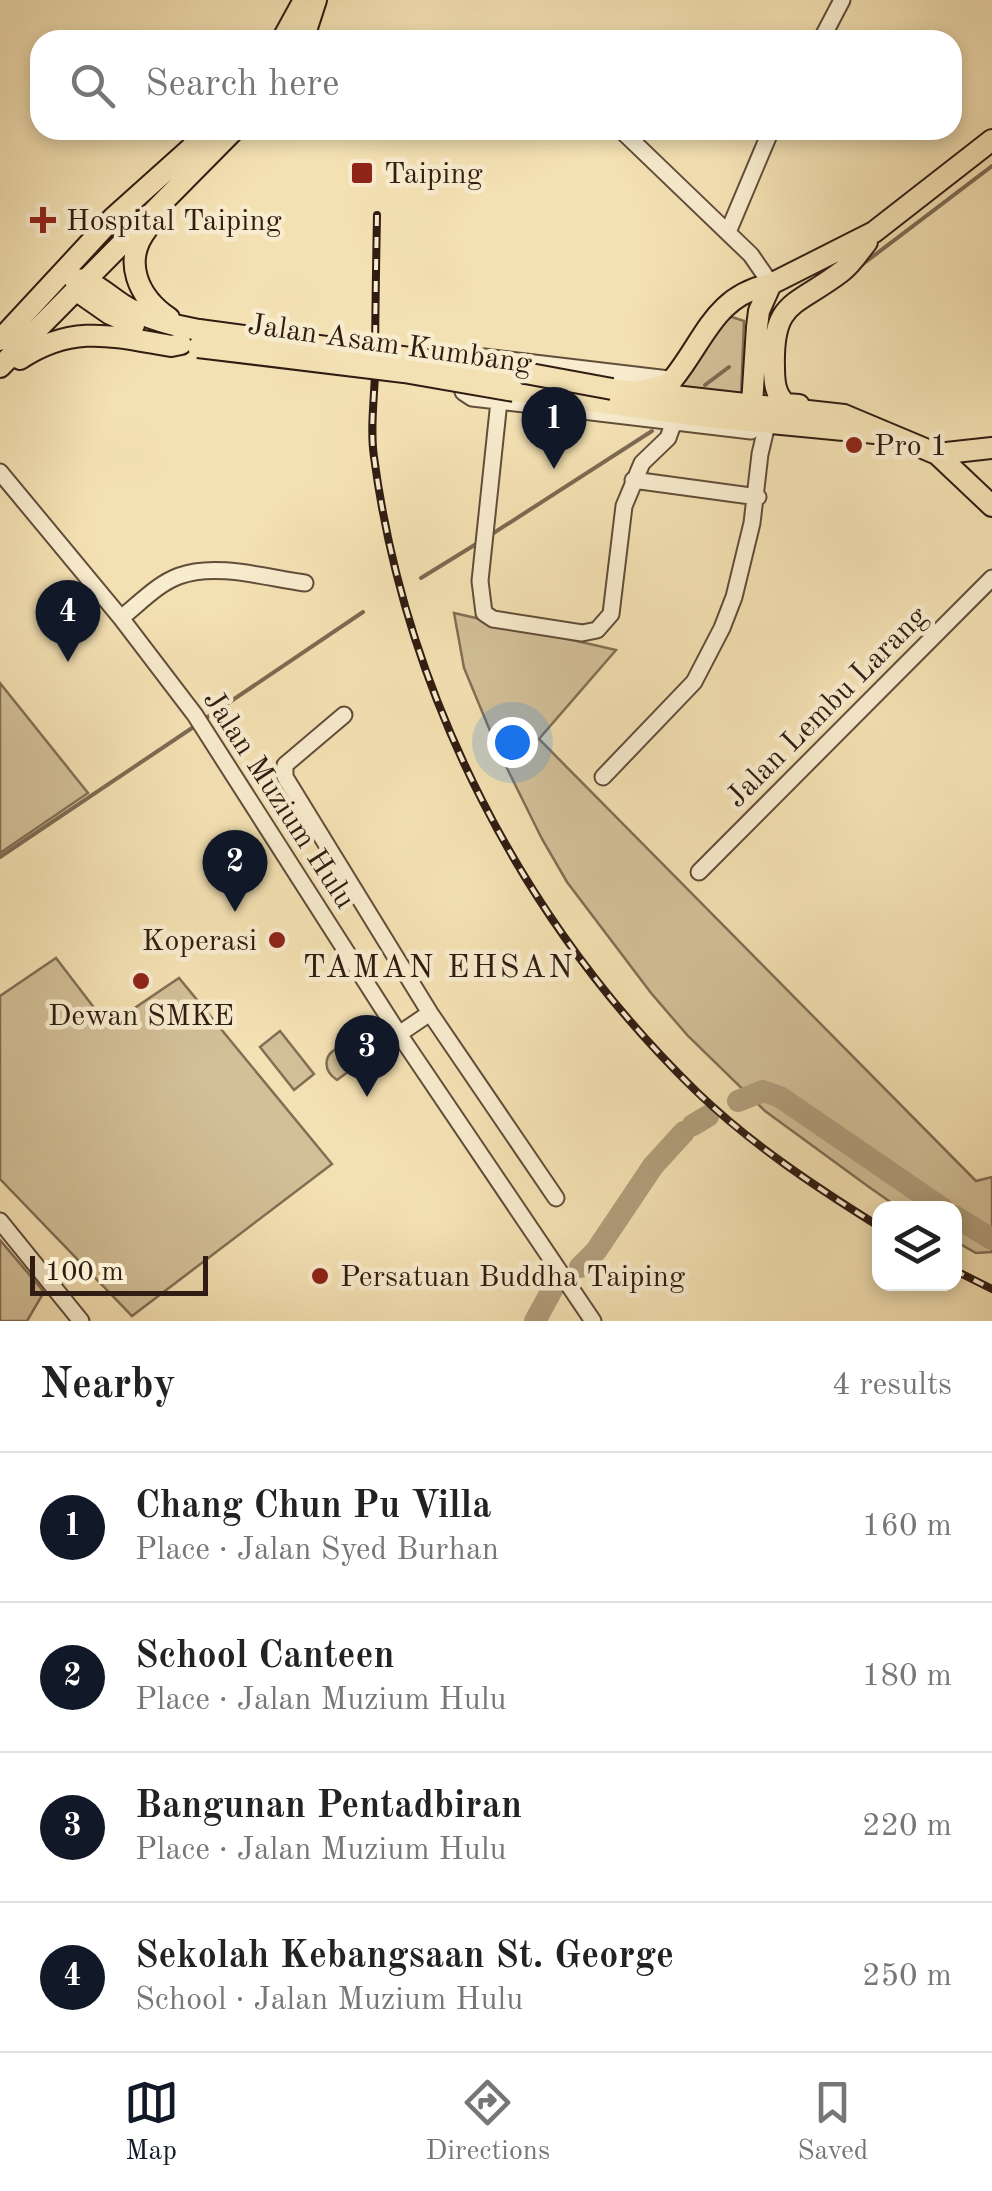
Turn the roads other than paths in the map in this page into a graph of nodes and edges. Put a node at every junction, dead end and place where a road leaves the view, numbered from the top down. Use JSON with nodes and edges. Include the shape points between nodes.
{"nodes":[{"id":1,"x":842,"y":0,"type":"edge"},
{"id":2,"x":308,"y":1,"type":"edge"},
{"id":3,"x":289,"y":30,"type":"edge"},
{"id":4,"x":303,"y":30,"type":"edge"},
{"id":5,"x":826,"y":30,"type":"edge"},
{"id":6,"x":198,"y":140,"type":"edge"},
{"id":7,"x":225,"y":140,"type":"edge"},
{"id":8,"x":631,"y":140,"type":"edge"},
{"id":9,"x":768,"y":140,"type":"edge"},
{"id":10,"x":992,"y":140,"type":"edge"},
{"id":11,"x":190,"y":149,"type":"junction"},
{"id":12,"x":194,"y":174,"type":"junction"},
{"id":13,"x":728,"y":232,"type":"junction"},
{"id":14,"x":874,"y":232,"type":"junction"},
{"id":15,"x":80,"y":283,"type":"junction"},
{"id":16,"x":771,"y":284,"type":"junction"},
{"id":17,"x":712,"y":320,"type":"junction"},
{"id":18,"x":769,"y":330,"type":"junction"},
{"id":19,"x":190,"y":337,"type":"junction"},
{"id":20,"x":0,"y":340,"type":"edge"},
{"id":21,"x":0,"y":351,"type":"edge"},
{"id":22,"x":0,"y":370,"type":"edge"},
{"id":23,"x":674,"y":379,"type":"junction"},
{"id":24,"x":507,"y":396,"type":"junction"},
{"id":25,"x":649,"y":399,"type":"junction"},
{"id":26,"x":685,"y":412,"type":"junction"},
{"id":27,"x":815,"y":413,"type":"junction"},
{"id":28,"x":758,"y":417,"type":"junction"},
{"id":29,"x":887,"y":433,"type":"junction"},
{"id":30,"x":992,"y":448,"type":"edge"},
{"id":31,"x":937,"y":454,"type":"junction"},
{"id":32,"x":0,"y":472,"type":"edge"},
{"id":33,"x":633,"y":480,"type":"junction"},
{"id":34,"x":758,"y":497,"type":"junction"},
{"id":35,"x":992,"y":506,"type":"edge"},
{"id":36,"x":992,"y":578,"type":"edge"},
{"id":37,"x":305,"y":583,"type":"dead end"},
{"id":38,"x":121,"y":618,"type":"junction"},
{"id":39,"x":344,"y":715,"type":"dead end"},
{"id":40,"x":603,"y":778,"type":"dead end"},
{"id":41,"x":699,"y":872,"type":"dead end"},
{"id":42,"x":430,"y":1013,"type":"junction"},
{"id":43,"x":400,"y":1034,"type":"junction"},
{"id":44,"x":556,"y":1198,"type":"dead end"},
{"id":45,"x":0,"y":1221,"type":"edge"},
{"id":46,"x":81,"y":1321,"type":"edge"},
{"id":47,"x":594,"y":1321,"type":"edge"}],
"edges":[{"from":1,"to":5,"type":"street"},
{"from":2,"to":3,"type":"main road"},
{"from":2,"to":4,"type":"main road"},
{"from":6,"to":11,"type":"main road"},
{"from":7,"to":12,"type":"main road"},
{"from":8,"to":13,"type":"street"},
{"from":9,"to":13,"type":"street"},
{"from":10,"to":14,"type":"main road"},
{"from":11,"to":15,"type":"main road","via":[[90,255]]},
{"from":11,"to":20,"type":"main road","via":[[113,218]]},
{"from":12,"to":15,"type":"main road"},
{"from":12,"to":19,"type":"main road","via":[[135,252],[137,277],[151,306]]},
{"from":13,"to":16,"type":"street"},
{"from":14,"to":16,"type":"main road"},
{"from":14,"to":18,"type":"main road","via":[[845,270],[790,306]]},
{"from":15,"to":19,"type":"main road","name":"Jalan Asam Kumbang","via":[[110,314]]},
{"from":15,"to":21,"type":"main road","via":[[24,322]]},
{"from":15,"to":22,"type":"main road"},
{"from":16,"to":17,"type":"main road","via":[[742,293]]},
{"from":16,"to":18,"type":"main road"},
{"from":17,"to":18,"type":"main road","via":[[741,314]]},
{"from":17,"to":23,"type":"main road"},
{"from":18,"to":27,"type":"main road","via":[[780,400]]},
{"from":18,"to":28,"type":"main road"},
{"from":19,"to":22,"type":"main road","via":[[171,346],[73,335]]},
{"from":19,"to":24,"type":"main road","name":"Jalan Asam Kumbang","bridge":true},
{"from":19,"to":25,"type":"main road","name":"Jalan Asam Kumbang","bridge":true,"via":[[525,373]]},
{"from":23,"to":24,"type":"street","via":[[484,357],[470,361],[460,376],[463,392],[472,398]]},
{"from":23,"to":25,"type":"main road"},
{"from":24,"to":25,"type":"main road","name":"Jalan Asam Kumbang"},
{"from":24,"to":26,"type":"street"},
{"from":24,"to":33,"type":"street","via":[[482,561],[480,601],[493,619],[596,630],[611,614]]},
{"from":25,"to":26,"type":"main road","name":"Jalan Asam Kumbang"},
{"from":26,"to":28,"type":"main road","name":"Jalan Asam Kumbang"},
{"from":26,"to":28,"type":"street"},
{"from":26,"to":33,"type":"street"},
{"from":27,"to":28,"type":"main road","name":"Jalan Asam Kumbang"},
{"from":27,"to":29,"type":"main road","name":"Jalan Asam Kumbang","via":[[844,414]]},
{"from":28,"to":29,"type":"main road","name":"Jalan Asam Kumbang"},
{"from":28,"to":34,"type":"street"},
{"from":29,"to":31,"type":"main road","name":"Jalan Asam Kumbang"},
{"from":30,"to":31,"type":"main road"},
{"from":31,"to":35,"type":"main road","name":"Jalan Asam Kumbang"},
{"from":32,"to":38,"type":"street","name":"Jalan Muzium Hulu"},
{"from":33,"to":34,"type":"street"},
{"from":34,"to":40,"type":"street","via":[[734,597],[710,654],[694,682]]},
{"from":36,"to":41,"type":"street","name":"Jalan Lembu Larang"},
{"from":37,"to":38,"type":"street","via":[[194,572],[166,582]]},
{"from":38,"to":43,"type":"street","name":"Jalan Muzium Hulu","via":[[200,722]]},
{"from":39,"to":42,"type":"street","via":[[293,756],[285,776]]},
{"from":42,"to":43,"type":"street"},
{"from":42,"to":44,"type":"street"},
{"from":43,"to":47,"type":"street","name":"Jalan Muzium Hulu"},
{"from":45,"to":46,"type":"street"}]}
